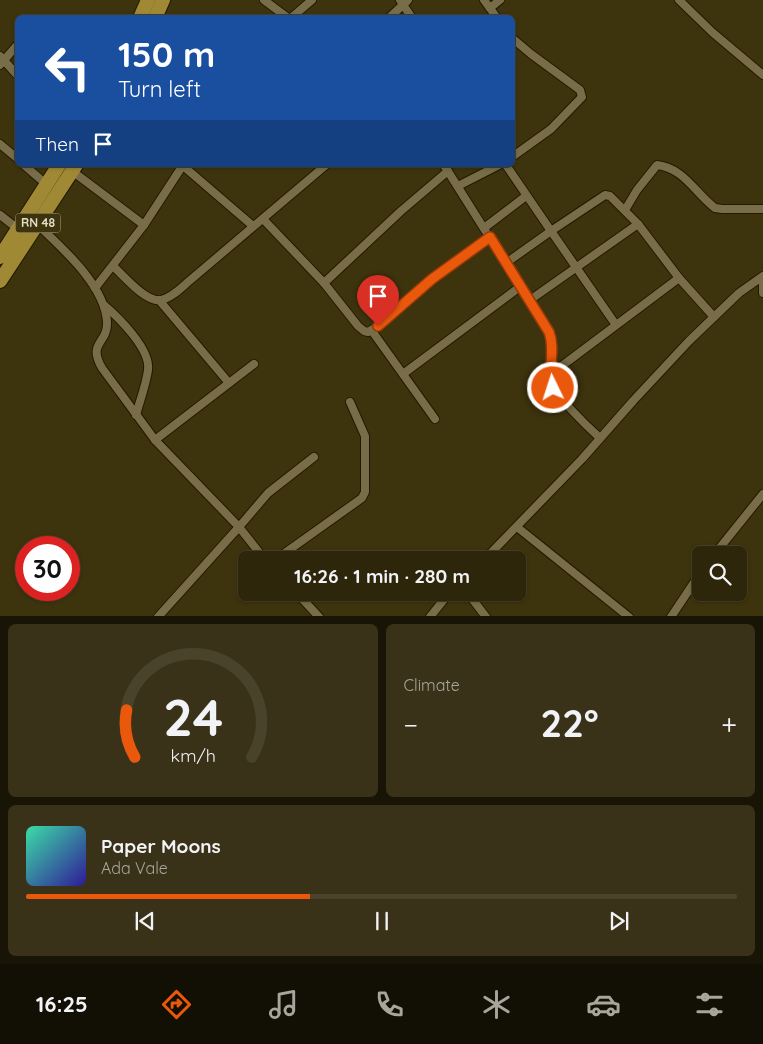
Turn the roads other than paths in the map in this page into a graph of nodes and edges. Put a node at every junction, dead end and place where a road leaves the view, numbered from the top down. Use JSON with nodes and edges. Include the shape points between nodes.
{"nodes":[{"id":1,"x":148,"y":0,"type":"edge"},
{"id":2,"x":163,"y":0,"type":"edge"},
{"id":3,"x":264,"y":0,"type":"edge"},
{"id":4,"x":312,"y":0,"type":"edge"},
{"id":5,"x":484,"y":0,"type":"edge"},
{"id":6,"x":500,"y":0,"type":"edge"},
{"id":7,"x":679,"y":0,"type":"edge"},
{"id":8,"x":404,"y":1,"type":"edge"},
{"id":9,"x":490,"y":8,"type":"junction"},
{"id":10,"x":141,"y":15,"type":"edge"},
{"id":11,"x":156,"y":15,"type":"edge"},
{"id":12,"x":286,"y":15,"type":"edge"},
{"id":13,"x":294,"y":15,"type":"edge"},
{"id":14,"x":392,"y":15,"type":"edge"},
{"id":15,"x":411,"y":15,"type":"edge"},
{"id":16,"x":495,"y":15,"type":"edge"},
{"id":17,"x":515,"y":41,"type":"edge"},
{"id":18,"x":15,"y":47,"type":"edge"},
{"id":19,"x":1,"y":60,"type":"edge"},
{"id":20,"x":15,"y":73,"type":"edge"},
{"id":21,"x":763,"y":75,"type":"edge"},
{"id":22,"x":0,"y":144,"type":"edge"},
{"id":23,"x":515,"y":155,"type":"edge"},
{"id":24,"x":15,"y":156,"type":"edge"},
{"id":25,"x":26,"y":167,"type":"edge"},
{"id":26,"x":58,"y":167,"type":"edge"},
{"id":27,"x":182,"y":167,"type":"edge"},
{"id":28,"x":185,"y":167,"type":"edge"},
{"id":29,"x":322,"y":167,"type":"edge"},
{"id":30,"x":496,"y":167,"type":"edge"},
{"id":31,"x":507,"y":167,"type":"edge"},
{"id":32,"x":74,"y":168,"type":"edge"},
{"id":33,"x":446,"y":168,"type":"edge"},
{"id":34,"x":46,"y":184,"type":"junction"},
{"id":35,"x":458,"y":186,"type":"junction"},
{"id":36,"x":526,"y":196,"type":"junction"},
{"id":37,"x":763,"y":209,"type":"edge"},
{"id":38,"x":625,"y":210,"type":"junction"},
{"id":39,"x":0,"y":215,"type":"edge"},
{"id":40,"x":263,"y":219,"type":"junction"},
{"id":41,"x":37,"y":224,"type":"junction"},
{"id":42,"x":638,"y":224,"type":"junction"},
{"id":43,"x":144,"y":225,"type":"junction"},
{"id":44,"x":253,"y":226,"type":"junction"},
{"id":45,"x":484,"y":228,"type":"junction"},
{"id":46,"x":18,"y":229,"type":"junction"},
{"id":47,"x":551,"y":231,"type":"junction"},
{"id":48,"x":490,"y":237,"type":"junction"},
{"id":49,"x":0,"y":256,"type":"edge"},
{"id":50,"x":506,"y":263,"type":"junction"},
{"id":51,"x":113,"y":266,"type":"junction"},
{"id":52,"x":575,"y":266,"type":"junction"},
{"id":53,"x":763,"y":276,"type":"edge"},
{"id":54,"x":679,"y":278,"type":"junction"},
{"id":55,"x":0,"y":281,"type":"edge"},
{"id":56,"x":763,"y":282,"type":"edge"},
{"id":57,"x":324,"y":283,"type":"junction"},
{"id":58,"x":521,"y":286,"type":"junction"},
{"id":59,"x":95,"y":288,"type":"junction"},
{"id":60,"x":763,"y":293,"type":"edge"},
{"id":61,"x":159,"y":300,"type":"junction"},
{"id":62,"x":530,"y":300,"type":"junction"},
{"id":63,"x":103,"y":304,"type":"junction"},
{"id":64,"x":714,"y":317,"type":"junction"},
{"id":65,"x":616,"y":325,"type":"junction"},
{"id":66,"x":372,"y":330,"type":"junction"},
{"id":67,"x":254,"y":364,"type":"dead end"},
{"id":68,"x":403,"y":374,"type":"junction"},
{"id":69,"x":551,"y":374,"type":"junction"},
{"id":70,"x":229,"y":383,"type":"junction"},
{"id":71,"x":350,"y":402,"type":"dead end"},
{"id":72,"x":136,"y":415,"type":"junction"},
{"id":73,"x":435,"y":419,"type":"dead end"},
{"id":74,"x":600,"y":438,"type":"junction"},
{"id":75,"x":155,"y":440,"type":"junction"},
{"id":76,"x":314,"y":458,"type":"dead end"},
{"id":77,"x":763,"y":494,"type":"edge"},
{"id":78,"x":239,"y":527,"type":"junction"},
{"id":79,"x":517,"y":527,"type":"junction"},
{"id":80,"x":721,"y":546,"type":"edge"},
{"id":81,"x":258,"y":551,"type":"edge"},
{"id":82,"x":288,"y":551,"type":"edge"},
{"id":83,"x":493,"y":551,"type":"edge"},
{"id":84,"x":692,"y":585,"type":"edge"},
{"id":85,"x":305,"y":601,"type":"edge"},
{"id":86,"x":442,"y":601,"type":"edge"},
{"id":87,"x":474,"y":601,"type":"edge"},
{"id":88,"x":158,"y":616,"type":"edge"},
{"id":89,"x":319,"y":616,"type":"edge"},
{"id":90,"x":430,"y":616,"type":"edge"},
{"id":91,"x":486,"y":616,"type":"edge"},
{"id":92,"x":628,"y":616,"type":"edge"},
{"id":93,"x":671,"y":616,"type":"edge"}],
"edges":[{"from":1,"to":10,"type":"highway"},
{"from":2,"to":11,"type":"highway"},
{"from":3,"to":12,"type":"street"},
{"from":4,"to":13,"type":"street"},
{"from":5,"to":9,"type":"street"},
{"from":6,"to":9,"type":"street"},
{"from":7,"to":21,"type":"street"},
{"from":8,"to":14,"type":"street"},
{"from":8,"to":15,"type":"street"},
{"from":9,"to":16,"type":"street"},
{"from":17,"to":23,"type":"street","via":[[580,90],[582,97],[551,129]]},
{"from":18,"to":19,"type":"street"},
{"from":19,"to":20,"type":"street"},
{"from":22,"to":24,"type":"street"},
{"from":25,"to":34,"type":"street"},
{"from":26,"to":34,"type":"highway","number":"RN 48"},
{"from":27,"to":43,"type":"street"},
{"from":28,"to":44,"type":"street"},
{"from":29,"to":40,"type":"street"},
{"from":30,"to":35,"type":"street"},
{"from":31,"to":36,"type":"street"},
{"from":32,"to":41,"type":"highway","number":"RN 48"},
{"from":32,"to":43,"type":"street"},
{"from":33,"to":35,"type":"street"},
{"from":33,"to":57,"type":"street"},
{"from":34,"to":46,"type":"highway","number":"RN 48"},
{"from":35,"to":45,"type":"street"},
{"from":36,"to":45,"type":"street"},
{"from":36,"to":47,"type":"street"},
{"from":37,"to":38,"type":"street","via":[[715,208],[685,178],[657,165]]},
{"from":38,"to":42,"type":"street"},
{"from":38,"to":47,"type":"street","via":[[610,196],[602,196]]},
{"from":39,"to":46,"type":"street"},
{"from":40,"to":44,"type":"street"},
{"from":40,"to":57,"type":"street"},
{"from":41,"to":55,"type":"highway","number":"RN 48"},
{"from":41,"to":59,"type":"street","via":[[72,258]]},
{"from":42,"to":52,"type":"street"},
{"from":42,"to":54,"type":"street"},
{"from":43,"to":51,"type":"street"},
{"from":44,"to":61,"type":"street","via":[[174,294]]},
{"from":45,"to":48,"type":"street"},
{"from":46,"to":49,"type":"highway","number":"RN 48"},
{"from":47,"to":50,"type":"street"},
{"from":47,"to":52,"type":"street"},
{"from":48,"to":50,"type":"street"},
{"from":48,"to":66,"type":"street","via":[[432,279]]},
{"from":50,"to":58,"type":"street"},
{"from":51,"to":59,"type":"street"},
{"from":51,"to":61,"type":"street","via":[[141,292]]},
{"from":52,"to":62,"type":"street"},
{"from":52,"to":65,"type":"street"},
{"from":53,"to":64,"type":"street"},
{"from":54,"to":64,"type":"street"},
{"from":54,"to":65,"type":"street"},
{"from":56,"to":60,"type":"street"},
{"from":57,"to":66,"type":"street","via":[[358,326],[364,331]]},
{"from":58,"to":62,"type":"street"},
{"from":58,"to":68,"type":"street"},
{"from":59,"to":63,"type":"street"},
{"from":61,"to":70,"type":"street"},
{"from":62,"to":69,"type":"street","via":[[551,338]]},
{"from":63,"to":72,"type":"street","via":[[106,332],[97,347],[96,357]]},
{"from":63,"to":72,"type":"street","via":[[121,320],[143,350],[149,368]]},
{"from":64,"to":74,"type":"street"},
{"from":65,"to":69,"type":"street"},
{"from":66,"to":68,"type":"street"},
{"from":67,"to":70,"type":"street"},
{"from":68,"to":73,"type":"street"},
{"from":69,"to":74,"type":"street","via":[[557,392]]},
{"from":70,"to":75,"type":"street"},
{"from":71,"to":82,"type":"street","via":[[365,436],[366,492]]},
{"from":72,"to":75,"type":"street"},
{"from":74,"to":79,"type":"street"},
{"from":75,"to":78,"type":"street"},
{"from":76,"to":78,"type":"street","via":[[268,493]]},
{"from":77,"to":80,"type":"street"},
{"from":78,"to":81,"type":"street"},
{"from":78,"to":88,"type":"street"},
{"from":79,"to":83,"type":"street"},
{"from":79,"to":92,"type":"street"},
{"from":84,"to":93,"type":"street"},
{"from":85,"to":89,"type":"street"},
{"from":86,"to":90,"type":"street"},
{"from":87,"to":91,"type":"street"}]}
